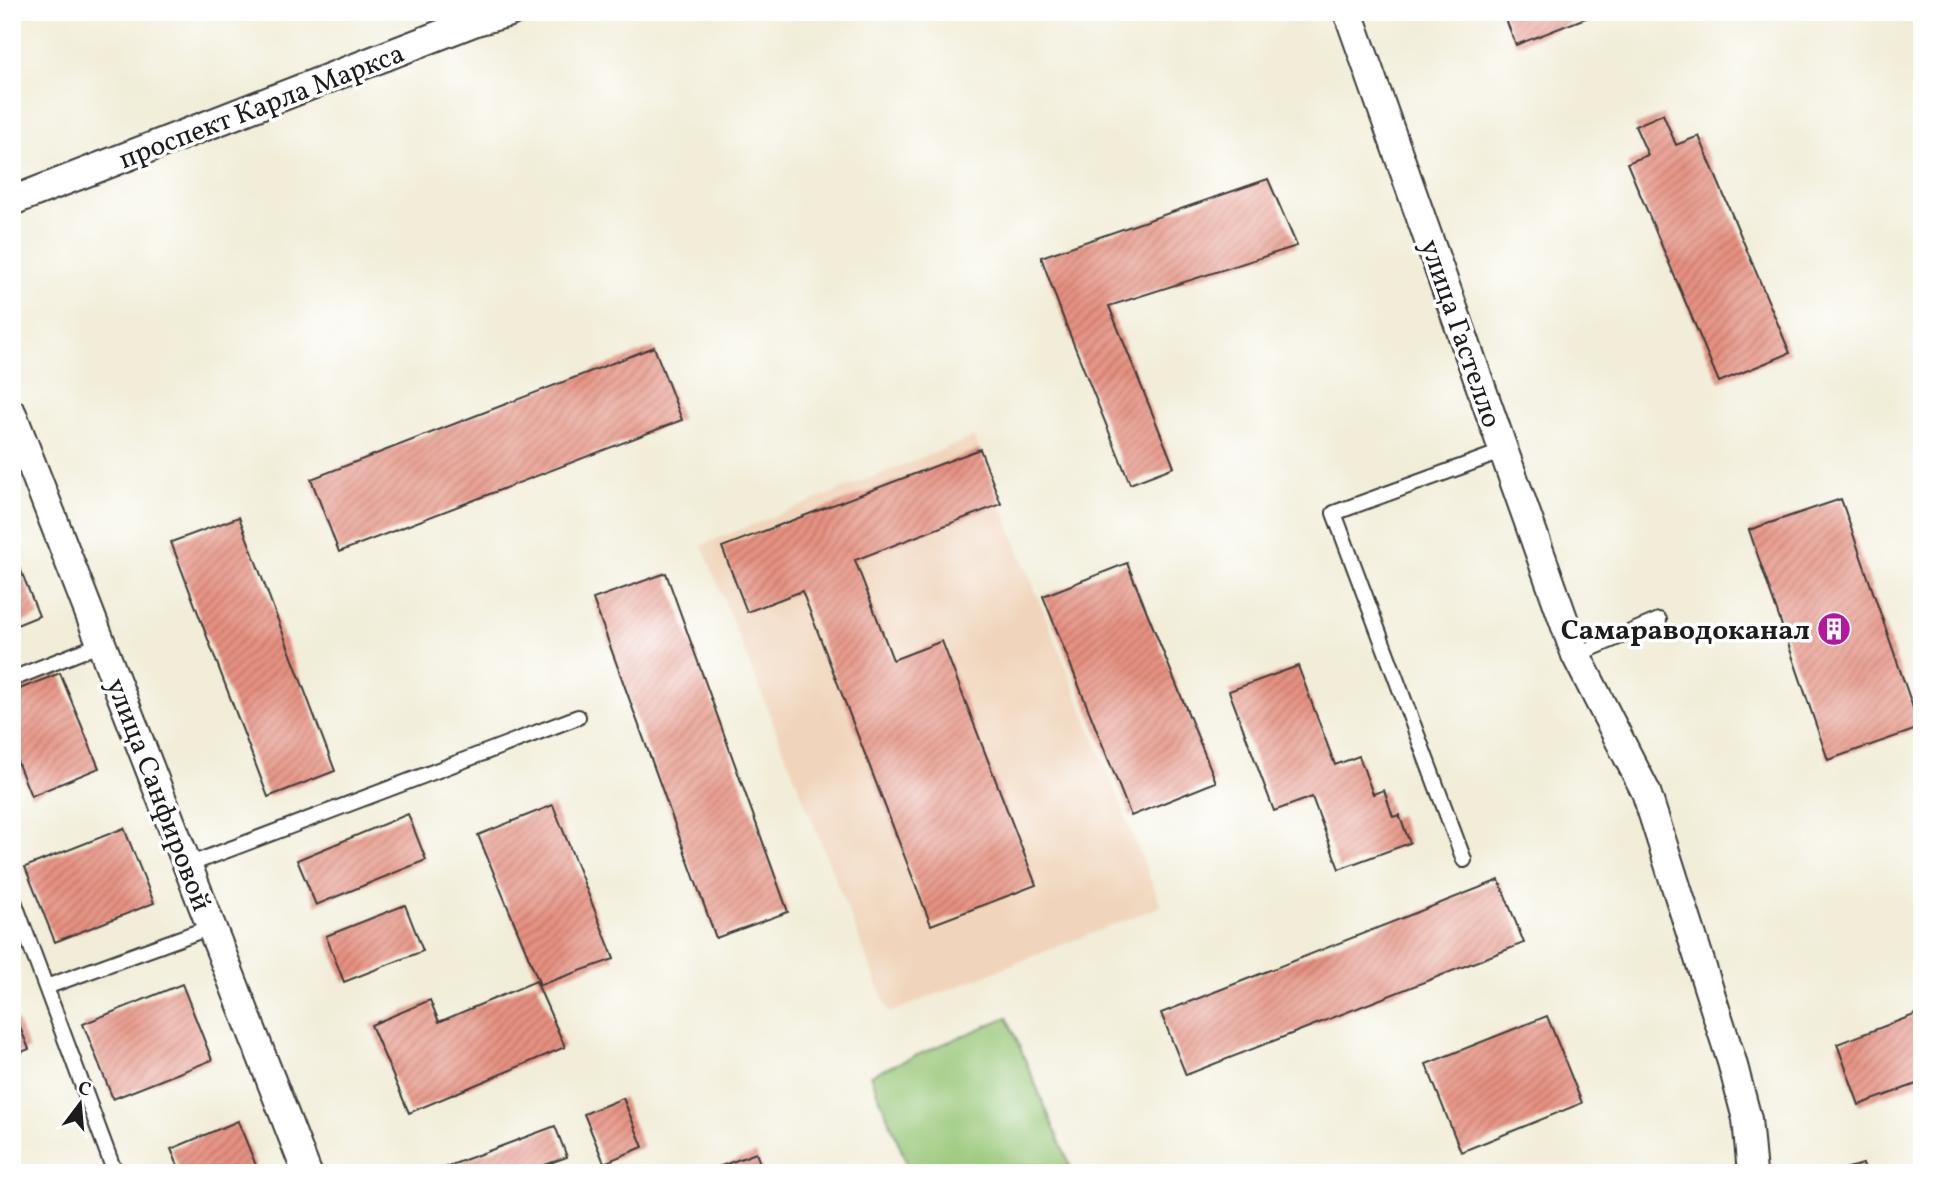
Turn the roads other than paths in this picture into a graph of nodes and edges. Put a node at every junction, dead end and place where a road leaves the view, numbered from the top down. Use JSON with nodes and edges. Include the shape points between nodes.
{"nodes":[{"id":1,"x":510,"y":12,"type":"edge"},
{"id":2,"x":1348,"y":12,"type":"edge"},
{"id":3,"x":12,"y":201,"type":"edge"},
{"id":4,"x":12,"y":414,"type":"edge"},
{"id":5,"x":1504,"y":451,"type":"junction"},
{"id":6,"x":20,"y":458,"type":"edge"},
{"id":7,"x":1659,"y":620,"type":"dead end"},
{"id":8,"x":101,"y":644,"type":"junction"},
{"id":9,"x":1576,"y":655,"type":"junction"},
{"id":10,"x":12,"y":679,"type":"edge"},
{"id":11,"x":578,"y":717,"type":"dead end"},
{"id":12,"x":1464,"y":860,"type":"dead end"},
{"id":13,"x":188,"y":866,"type":"junction"},
{"id":14,"x":12,"y":896,"type":"edge"},
{"id":15,"x":211,"y":927,"type":"junction"},
{"id":16,"x":46,"y":987,"type":"junction"},
{"id":17,"x":115,"y":1173,"type":"edge"},
{"id":18,"x":307,"y":1173,"type":"edge"},
{"id":19,"x":1752,"y":1173,"type":"edge"}],
"edges":[{"from":1,"to":3,"type":"street","name":"проспект Карла Маркса","via":[[476,21]]},
{"from":2,"to":5,"type":"street","name":"улица Гастелло"},
{"from":4,"to":6,"type":"street","name":"улица Санфировой"},
{"from":5,"to":9,"type":"street","name":"улица Гастелло"},
{"from":5,"to":12,"type":"lane","via":[[1334,513]]},
{"from":6,"to":8,"type":"street","name":"улица Санфировой"},
{"from":7,"to":9,"type":"lane"},
{"from":8,"to":10,"type":"lane"},
{"from":8,"to":13,"type":"street","name":"улица Санфировой"},
{"from":9,"to":19,"type":"street","name":"улица Гастелло","via":[[1646,792],[1732,1062],[1747,1119]]},
{"from":11,"to":13,"type":"lane"},
{"from":13,"to":15,"type":"street","name":"улица Санфировой"},
{"from":14,"to":16,"type":"lane"},
{"from":15,"to":16,"type":"lane"},
{"from":15,"to":18,"type":"street","name":"улица Санфировой"},
{"from":16,"to":17,"type":"lane"}]}
